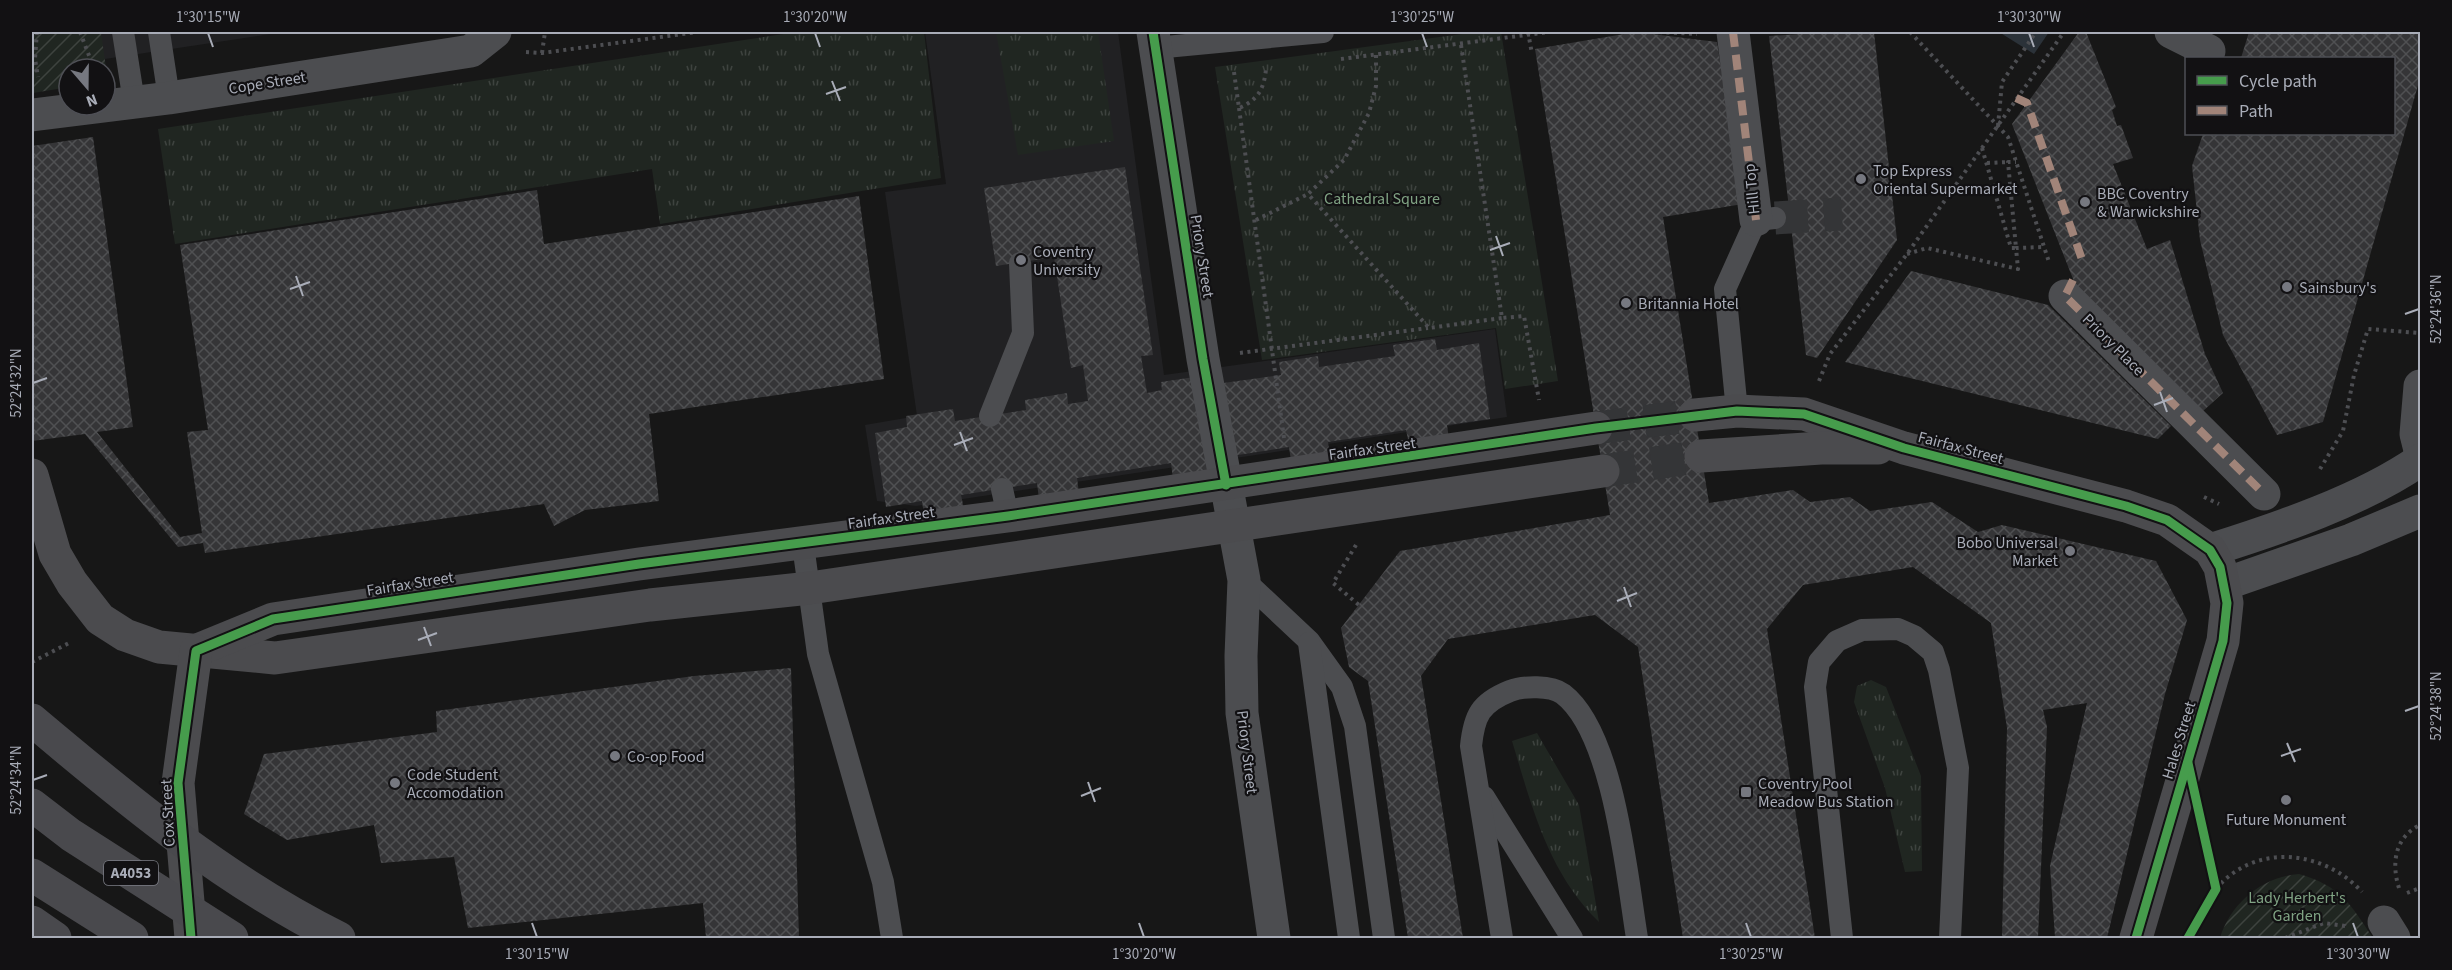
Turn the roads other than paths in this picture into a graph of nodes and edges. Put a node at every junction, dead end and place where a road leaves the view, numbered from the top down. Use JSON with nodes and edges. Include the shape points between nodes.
{"nodes":[{"id":1,"x":123,"y":32,"type":"edge"},
{"id":2,"x":159,"y":32,"type":"edge"},
{"id":3,"x":1323,"y":32,"type":"edge"},
{"id":4,"x":1733,"y":32,"type":"edge"},
{"id":5,"x":2171,"y":32,"type":"edge"},
{"id":6,"x":490,"y":37,"type":"edge"},
{"id":7,"x":1154,"y":40,"type":"edge"},
{"id":8,"x":2213,"y":47,"type":"edge"},
{"id":9,"x":169,"y":98,"type":"junction"},
{"id":10,"x":134,"y":102,"type":"junction"},
{"id":11,"x":32,"y":115,"type":"edge"},
{"id":12,"x":1765,"y":219,"type":"joint"},
{"id":13,"x":1020,"y":263,"type":"dead end"},
{"id":14,"x":2065,"y":296,"type":"road end"},
{"id":15,"x":2421,"y":386,"type":"edge"},
{"id":16,"x":1737,"y":411,"type":"junction"},
{"id":17,"x":1695,"y":415,"type":"tunnel mouth"},
{"id":18,"x":990,"y":416,"type":"dead end"},
{"id":19,"x":1596,"y":428,"type":"tunnel mouth"},
{"id":20,"x":1904,"y":448,"type":"junction"},
{"id":21,"x":2421,"y":450,"type":"edge"},
{"id":22,"x":1701,"y":456,"type":"tunnel mouth"},
{"id":23,"x":2421,"y":460,"type":"edge"},
{"id":24,"x":1603,"y":471,"type":"tunnel mouth"},
{"id":25,"x":32,"y":475,"type":"edge"},
{"id":26,"x":1226,"y":485,"type":"junction"},
{"id":27,"x":2264,"y":494,"type":"road end"},
{"id":28,"x":2421,"y":511,"type":"edge"},
{"id":29,"x":1236,"y":525,"type":"junction"},
{"id":30,"x":802,"y":545,"type":"junction"},
{"id":31,"x":2210,"y":550,"type":"junction"},
{"id":32,"x":1245,"y":580,"type":"junction"},
{"id":33,"x":2225,"y":584,"type":"junction"},
{"id":34,"x":810,"y":588,"type":"junction"},
{"id":35,"x":1309,"y":641,"type":"junction"},
{"id":36,"x":196,"y":651,"type":"junction"},
{"id":37,"x":32,"y":720,"type":"edge"},
{"id":38,"x":1479,"y":790,"type":"junction"},
{"id":39,"x":32,"y":805,"type":"edge"},
{"id":40,"x":32,"y":875,"type":"edge"},
{"id":41,"x":32,"y":922,"type":"edge"},
{"id":42,"x":55,"y":939,"type":"edge"},
{"id":43,"x":132,"y":939,"type":"edge"},
{"id":44,"x":191,"y":939,"type":"edge"},
{"id":45,"x":232,"y":939,"type":"edge"},
{"id":46,"x":339,"y":939,"type":"edge"},
{"id":47,"x":892,"y":939,"type":"edge"},
{"id":48,"x":1274,"y":939,"type":"edge"},
{"id":49,"x":1349,"y":939,"type":"edge"},
{"id":50,"x":1384,"y":939,"type":"edge"},
{"id":51,"x":1502,"y":939,"type":"edge"},
{"id":52,"x":1572,"y":939,"type":"edge"},
{"id":53,"x":1637,"y":939,"type":"edge"},
{"id":54,"x":1842,"y":939,"type":"edge"},
{"id":55,"x":1950,"y":939,"type":"edge"},
{"id":56,"x":2136,"y":939,"type":"edge"}],
"edges":[{"from":1,"to":10,"type":"lane"},
{"from":2,"to":9,"type":"lane"},
{"from":3,"to":7,"type":"lane"},
{"from":4,"to":12,"type":"street","name":"Hill Top"},
{"from":5,"to":8,"type":"street"},
{"from":6,"to":9,"type":"street","name":"Cope Street","via":[[471,51]]},
{"from":7,"to":26,"type":"street","name":"Priory Street"},
{"from":9,"to":10,"type":"street","name":"Cope Street"},
{"from":10,"to":11,"type":"street","name":"Cope Street"},
{"from":12,"to":16,"type":"lane","name":"Hill Top","via":[[1725,289]]},
{"from":13,"to":18,"type":"lane","via":[[1023,333]]},
{"from":14,"to":27,"type":"street","name":"Priory Place"},
{"from":15,"to":21,"type":"street","via":[[2416,434]]},
{"from":16,"to":17,"type":"street","name":"Fairfax Street"},
{"from":16,"to":20,"type":"street","name":"Fairfax Street","via":[[1804,414]]},
{"from":19,"to":26,"type":"street","name":"Fairfax Street"},
{"from":20,"to":22,"type":"street","name":"Fairfax Street","via":[[1821,448]]},
{"from":20,"to":31,"type":"street","name":"Fairfax Street","via":[[2126,506],[2166,520]]},
{"from":23,"to":31,"type":"street","via":[[2360,493]]},
{"from":24,"to":29,"type":"street"},
{"from":25,"to":36,"type":"street","via":[[55,554],[72,584],[100,619],[124,635],[159,647]]},
{"from":26,"to":29,"type":"street","name":"Priory Street"},
{"from":26,"to":30,"type":"street","name":"Fairfax Street","via":[[1005,502]]},
{"from":28,"to":33,"type":"street"},
{"from":29,"to":32,"type":"street","name":"Priory Street"},
{"from":29,"to":34,"type":"street"},
{"from":30,"to":34,"type":"lane"},
{"from":30,"to":36,"type":"street","name":"Fairfax Street","via":[[639,564],[273,619]]},
{"from":31,"to":33,"type":"street","name":"Hales Street"},
{"from":32,"to":35,"type":"lane"},
{"from":32,"to":48,"type":"street","name":"Priory Street","via":[[1242,713]]},
{"from":33,"to":56,"type":"street","name":"Hales Street","via":[[2223,641]]},
{"from":34,"to":36,"type":"street","via":[[650,605],[275,658]]},
{"from":34,"to":47,"type":"lane","via":[[818,654],[883,882]]},
{"from":35,"to":49,"type":"lane"},
{"from":35,"to":50,"type":"lane","via":[[1342,687],[1355,726]]},
{"from":36,"to":44,"type":"street","name":"Cox Street","via":[[178,783]]},
{"from":37,"to":46,"type":"highway","via":[[148,817],[297,918]]},
{"from":38,"to":51,"type":"lane"},
{"from":38,"to":52,"type":"lane"},
{"from":38,"to":53,"type":"lane","via":[[1471,746],[1473,722],[1488,703],[1512,690],[1538,687],[1561,692],[1578,710],[1601,757],[1614,798]]},
{"from":39,"to":45,"type":"highway","number":"A4053","via":[[70,835]]},
{"from":40,"to":43,"type":"highway"},
{"from":41,"to":42,"type":"highway"},
{"from":54,"to":55,"type":"lane","via":[[1815,687],[1819,662],[1838,640],[1862,630],[1898,629],[1933,652],[1958,768]]}]}
